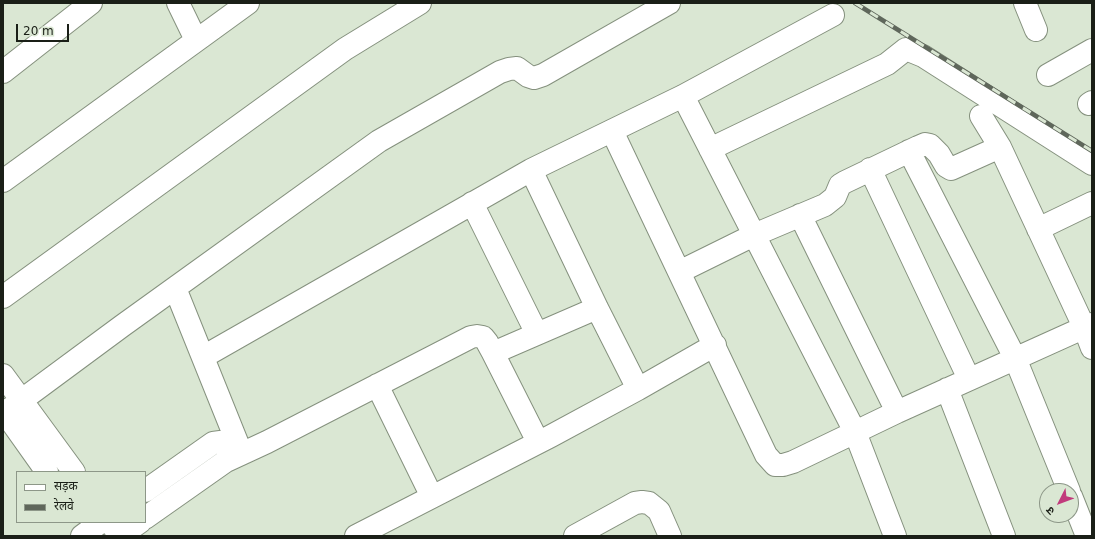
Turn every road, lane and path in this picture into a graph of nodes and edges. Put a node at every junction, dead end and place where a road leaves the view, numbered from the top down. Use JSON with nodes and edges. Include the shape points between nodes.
{"nodes":[{"id":1,"x":91,"y":3,"type":"edge"},
{"id":2,"x":178,"y":3,"type":"edge"},
{"id":3,"x":248,"y":3,"type":"edge"},
{"id":4,"x":420,"y":3,"type":"edge"},
{"id":5,"x":669,"y":3,"type":"edge"},
{"id":6,"x":1025,"y":3,"type":"edge"},
{"id":7,"x":833,"y":15,"type":"dead end"},
{"id":8,"x":1036,"y":30,"type":"dead end"},
{"id":9,"x":196,"y":40,"type":"junction"},
{"id":10,"x":1092,"y":50,"type":"edge"},
{"id":11,"x":3,"y":72,"type":"edge"},
{"id":12,"x":1048,"y":75,"type":"dead end"},
{"id":13,"x":683,"y":96,"type":"junction"},
{"id":14,"x":981,"y":116,"type":"dead end"},
{"id":15,"x":612,"y":131,"type":"junction"},
{"id":16,"x":1000,"y":147,"type":"junction"},
{"id":17,"x":710,"y":149,"type":"junction"},
{"id":18,"x":909,"y":151,"type":"junction"},
{"id":19,"x":1092,"y":164,"type":"edge"},
{"id":20,"x":870,"y":169,"type":"junction"},
{"id":21,"x":531,"y":170,"type":"junction"},
{"id":22,"x":3,"y":181,"type":"edge"},
{"id":23,"x":472,"y":203,"type":"junction"},
{"id":24,"x":1092,"y":203,"type":"edge"},
{"id":25,"x":800,"y":215,"type":"junction"},
{"id":26,"x":1038,"y":229,"type":"junction"},
{"id":27,"x":754,"y":235,"type":"junction"},
{"id":28,"x":679,"y":272,"type":"junction"},
{"id":29,"x":175,"y":288,"type":"junction"},
{"id":30,"x":3,"y":297,"type":"edge"},
{"id":31,"x":597,"y":308,"type":"junction"},
{"id":32,"x":1088,"y":326,"type":"edge"},
{"id":33,"x":537,"y":334,"type":"junction"},
{"id":34,"x":715,"y":345,"type":"junction"},
{"id":35,"x":1092,"y":348,"type":"edge"},
{"id":36,"x":493,"y":353,"type":"junction"},
{"id":37,"x":203,"y":356,"type":"junction"},
{"id":38,"x":1015,"y":358,"type":"junction"},
{"id":39,"x":3,"y":375,"type":"edge"},
{"id":40,"x":969,"y":379,"type":"junction"},
{"id":41,"x":377,"y":385,"type":"junction"},
{"id":42,"x":638,"y":389,"type":"junction"},
{"id":43,"x":948,"y":389,"type":"junction"},
{"id":44,"x":8,"y":409,"type":"edge"},
{"id":45,"x":897,"y":412,"type":"junction"},
{"id":46,"x":855,"y":432,"type":"junction"},
{"id":47,"x":538,"y":442,"type":"junction"},
{"id":48,"x":243,"y":449,"type":"junction"},
{"id":49,"x":46,"y":471,"type":"edge"},
{"id":50,"x":73,"y":471,"type":"edge"},
{"id":51,"x":1066,"y":483,"type":"edge"},
{"id":52,"x":146,"y":490,"type":"edge"},
{"id":53,"x":432,"y":497,"type":"junction"},
{"id":54,"x":1079,"y":516,"type":"edge"},
{"id":55,"x":146,"y":517,"type":"edge"},
{"id":56,"x":111,"y":523,"type":"edge"},
{"id":57,"x":139,"y":523,"type":"edge"},
{"id":58,"x":120,"y":536,"type":"edge"},
{"id":59,"x":356,"y":536,"type":"edge"},
{"id":60,"x":575,"y":536,"type":"edge"},
{"id":61,"x":670,"y":536,"type":"edge"},
{"id":62,"x":894,"y":536,"type":"edge"},
{"id":63,"x":1004,"y":536,"type":"edge"},
{"id":64,"x":1087,"y":536,"type":"edge"}],
"edges":[{"from":1,"to":11,"type":"street"},
{"from":2,"to":9,"type":"street"},
{"from":3,"to":9,"type":"street"},
{"from":4,"to":30,"type":"street","via":[[345,50]]},
{"from":5,"to":29,"type":"street","via":[[543,75],[534,78],[516,68],[509,68],[379,141]]},
{"from":6,"to":8,"type":"street"},
{"from":7,"to":13,"type":"street"},
{"from":9,"to":22,"type":"street"},
{"from":10,"to":12,"type":"street"},
{"from":13,"to":15,"type":"street"},
{"from":13,"to":17,"type":"street"},
{"from":14,"to":16,"type":"street"},
{"from":15,"to":21,"type":"street"},
{"from":15,"to":28,"type":"street"},
{"from":16,"to":18,"type":"street","via":[[951,169],[930,145],[925,144]]},
{"from":16,"to":26,"type":"street"},
{"from":17,"to":19,"type":"street","via":[[887,64],[906,49],[923,56]]},
{"from":17,"to":27,"type":"street"},
{"from":18,"to":20,"type":"street"},
{"from":18,"to":38,"type":"street"},
{"from":20,"to":25,"type":"street","via":[[840,185],[835,197],[830,201]]},
{"from":20,"to":40,"type":"street"},
{"from":21,"to":23,"type":"street"},
{"from":21,"to":31,"type":"street"},
{"from":23,"to":33,"type":"street"},
{"from":23,"to":37,"type":"street"},
{"from":24,"to":26,"type":"street"},
{"from":25,"to":27,"type":"street"},
{"from":25,"to":45,"type":"street"},
{"from":26,"to":32,"type":"street"},
{"from":27,"to":28,"type":"street"},
{"from":27,"to":46,"type":"street"},
{"from":28,"to":34,"type":"street"},
{"from":29,"to":37,"type":"street"},
{"from":29,"to":44,"type":"street"},
{"from":31,"to":33,"type":"street"},
{"from":31,"to":42,"type":"street"},
{"from":32,"to":35,"type":"street"},
{"from":32,"to":38,"type":"street"},
{"from":33,"to":36,"type":"street"},
{"from":34,"to":42,"type":"street"},
{"from":34,"to":46,"type":"street","via":[[766,455],[775,464],[793,462]]},
{"from":36,"to":41,"type":"street","via":[[482,338],[472,337]]},
{"from":36,"to":47,"type":"street"},
{"from":37,"to":48,"type":"street"},
{"from":38,"to":40,"type":"street"},
{"from":38,"to":51,"type":"street"},
{"from":39,"to":44,"type":"street"},
{"from":40,"to":43,"type":"street"},
{"from":41,"to":48,"type":"street","via":[[267,442]]},
{"from":41,"to":53,"type":"street"},
{"from":42,"to":47,"type":"street"},
{"from":43,"to":45,"type":"street"},
{"from":43,"to":63,"type":"street"},
{"from":44,"to":49,"type":"street"},
{"from":44,"to":50,"type":"street"},
{"from":45,"to":46,"type":"street"},
{"from":46,"to":62,"type":"street"},
{"from":47,"to":53,"type":"street"},
{"from":48,"to":52,"type":"street","via":[[228,441],[213,443]]},
{"from":48,"to":55,"type":"street"},
{"from":53,"to":59,"type":"street"},
{"from":54,"to":64,"type":"street"},
{"from":56,"to":58,"type":"street"},
{"from":57,"to":58,"type":"street"},
{"from":60,"to":61,"type":"street","via":[[635,503],[642,502],[649,503],[659,511]]}]}
